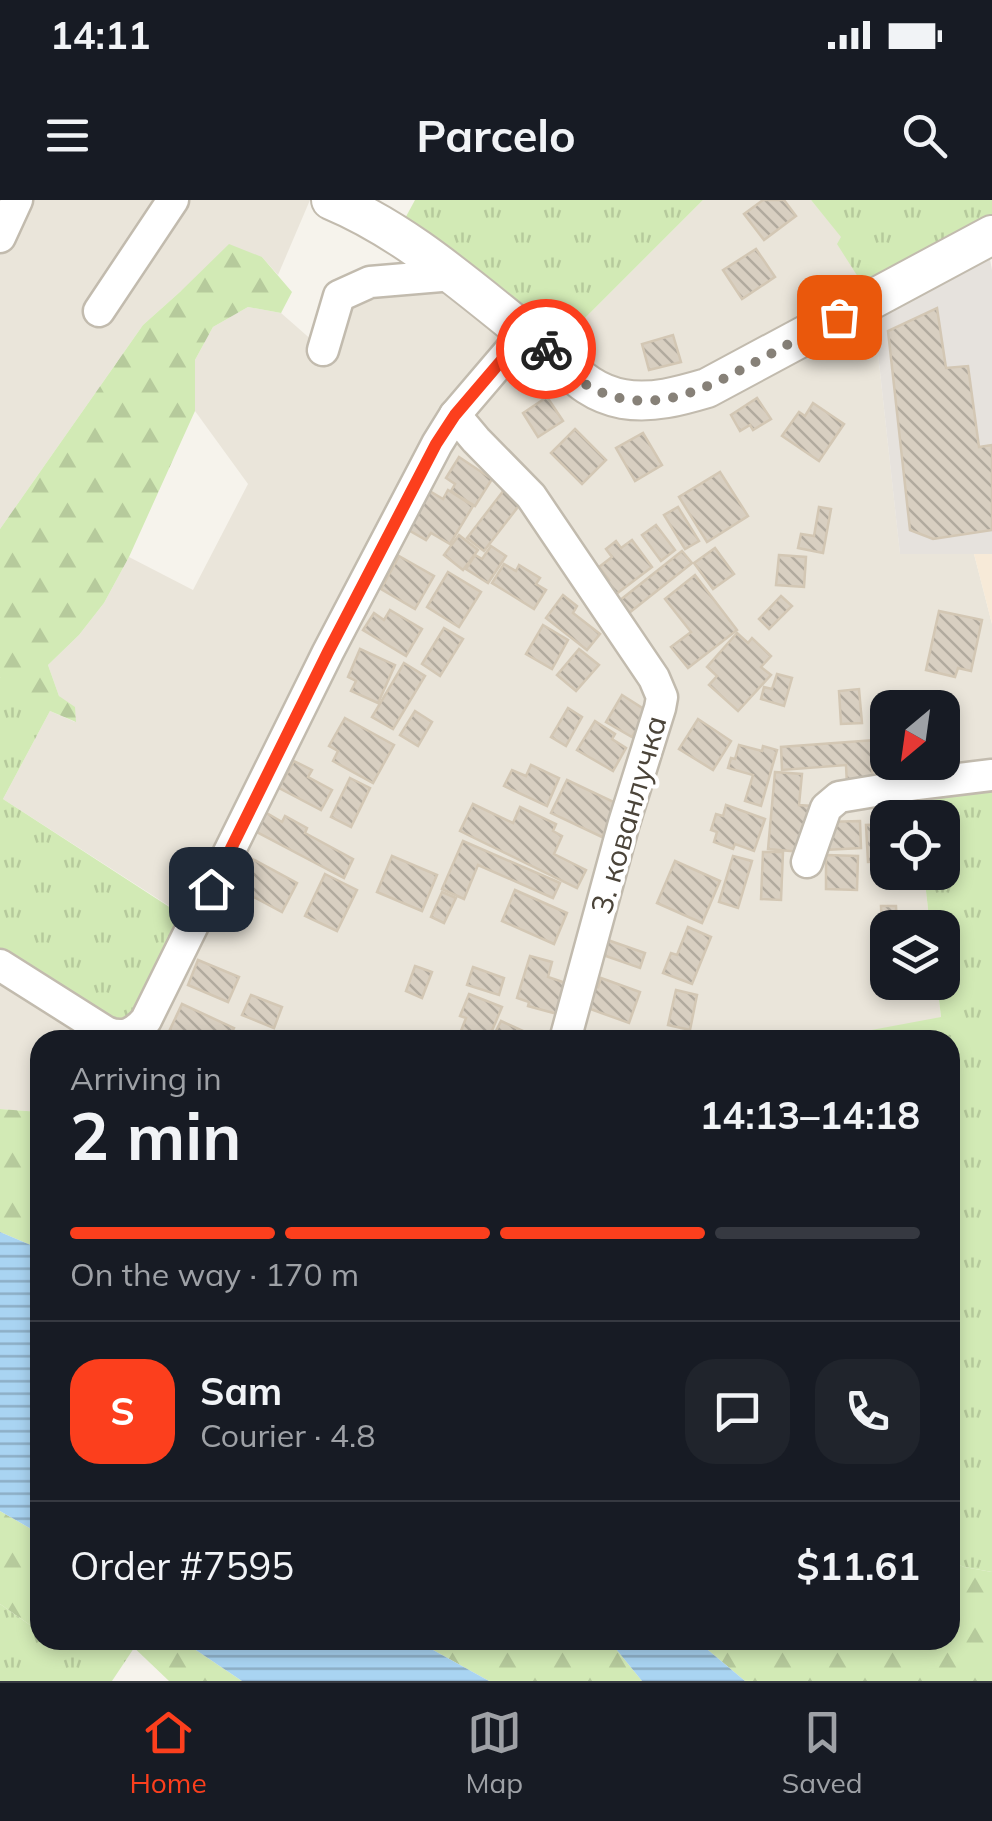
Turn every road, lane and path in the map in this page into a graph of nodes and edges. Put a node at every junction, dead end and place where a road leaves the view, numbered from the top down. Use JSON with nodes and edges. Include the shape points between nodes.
{"nodes":[{"id":1,"x":17,"y":200,"type":"edge"},
{"id":2,"x":173,"y":200,"type":"edge"},
{"id":3,"x":331,"y":200,"type":"edge"},
{"id":4,"x":992,"y":235,"type":"edge"},
{"id":5,"x":0,"y":238,"type":"edge"},
{"id":6,"x":452,"y":275,"type":"junction"},
{"id":7,"x":99,"y":311,"type":"dead end"},
{"id":8,"x":525,"y":333,"type":"junction"},
{"id":9,"x":322,"y":350,"type":"dead end"},
{"id":10,"x":455,"y":415,"type":"junction"},
{"id":11,"x":992,"y":775,"type":"edge"},
{"id":12,"x":807,"y":862,"type":"dead end"},
{"id":13,"x":0,"y":965,"type":"edge"},
{"id":14,"x":103,"y":1030,"type":"edge"},
{"id":15,"x":137,"y":1030,"type":"edge"},
{"id":16,"x":568,"y":1030,"type":"edge"}],
"edges":[{"from":1,"to":5,"type":"street"},
{"from":2,"to":7,"type":"street"},
{"from":3,"to":6,"type":"street","via":[[396,234]]},
{"from":4,"to":8,"type":"street","via":[[707,388],[680,396],[646,401],[601,392]]},
{"from":6,"to":8,"type":"street"},
{"from":6,"to":9,"type":"street","via":[[370,282],[340,296]]},
{"from":8,"to":10,"type":"street"},
{"from":10,"to":15,"type":"street"},
{"from":10,"to":16,"type":"street","name":"3. кованлучка","via":[[531,496],[662,698]]},
{"from":11,"to":12,"type":"street","via":[[839,797],[826,808]]},
{"from":13,"to":14,"type":"street"}]}
